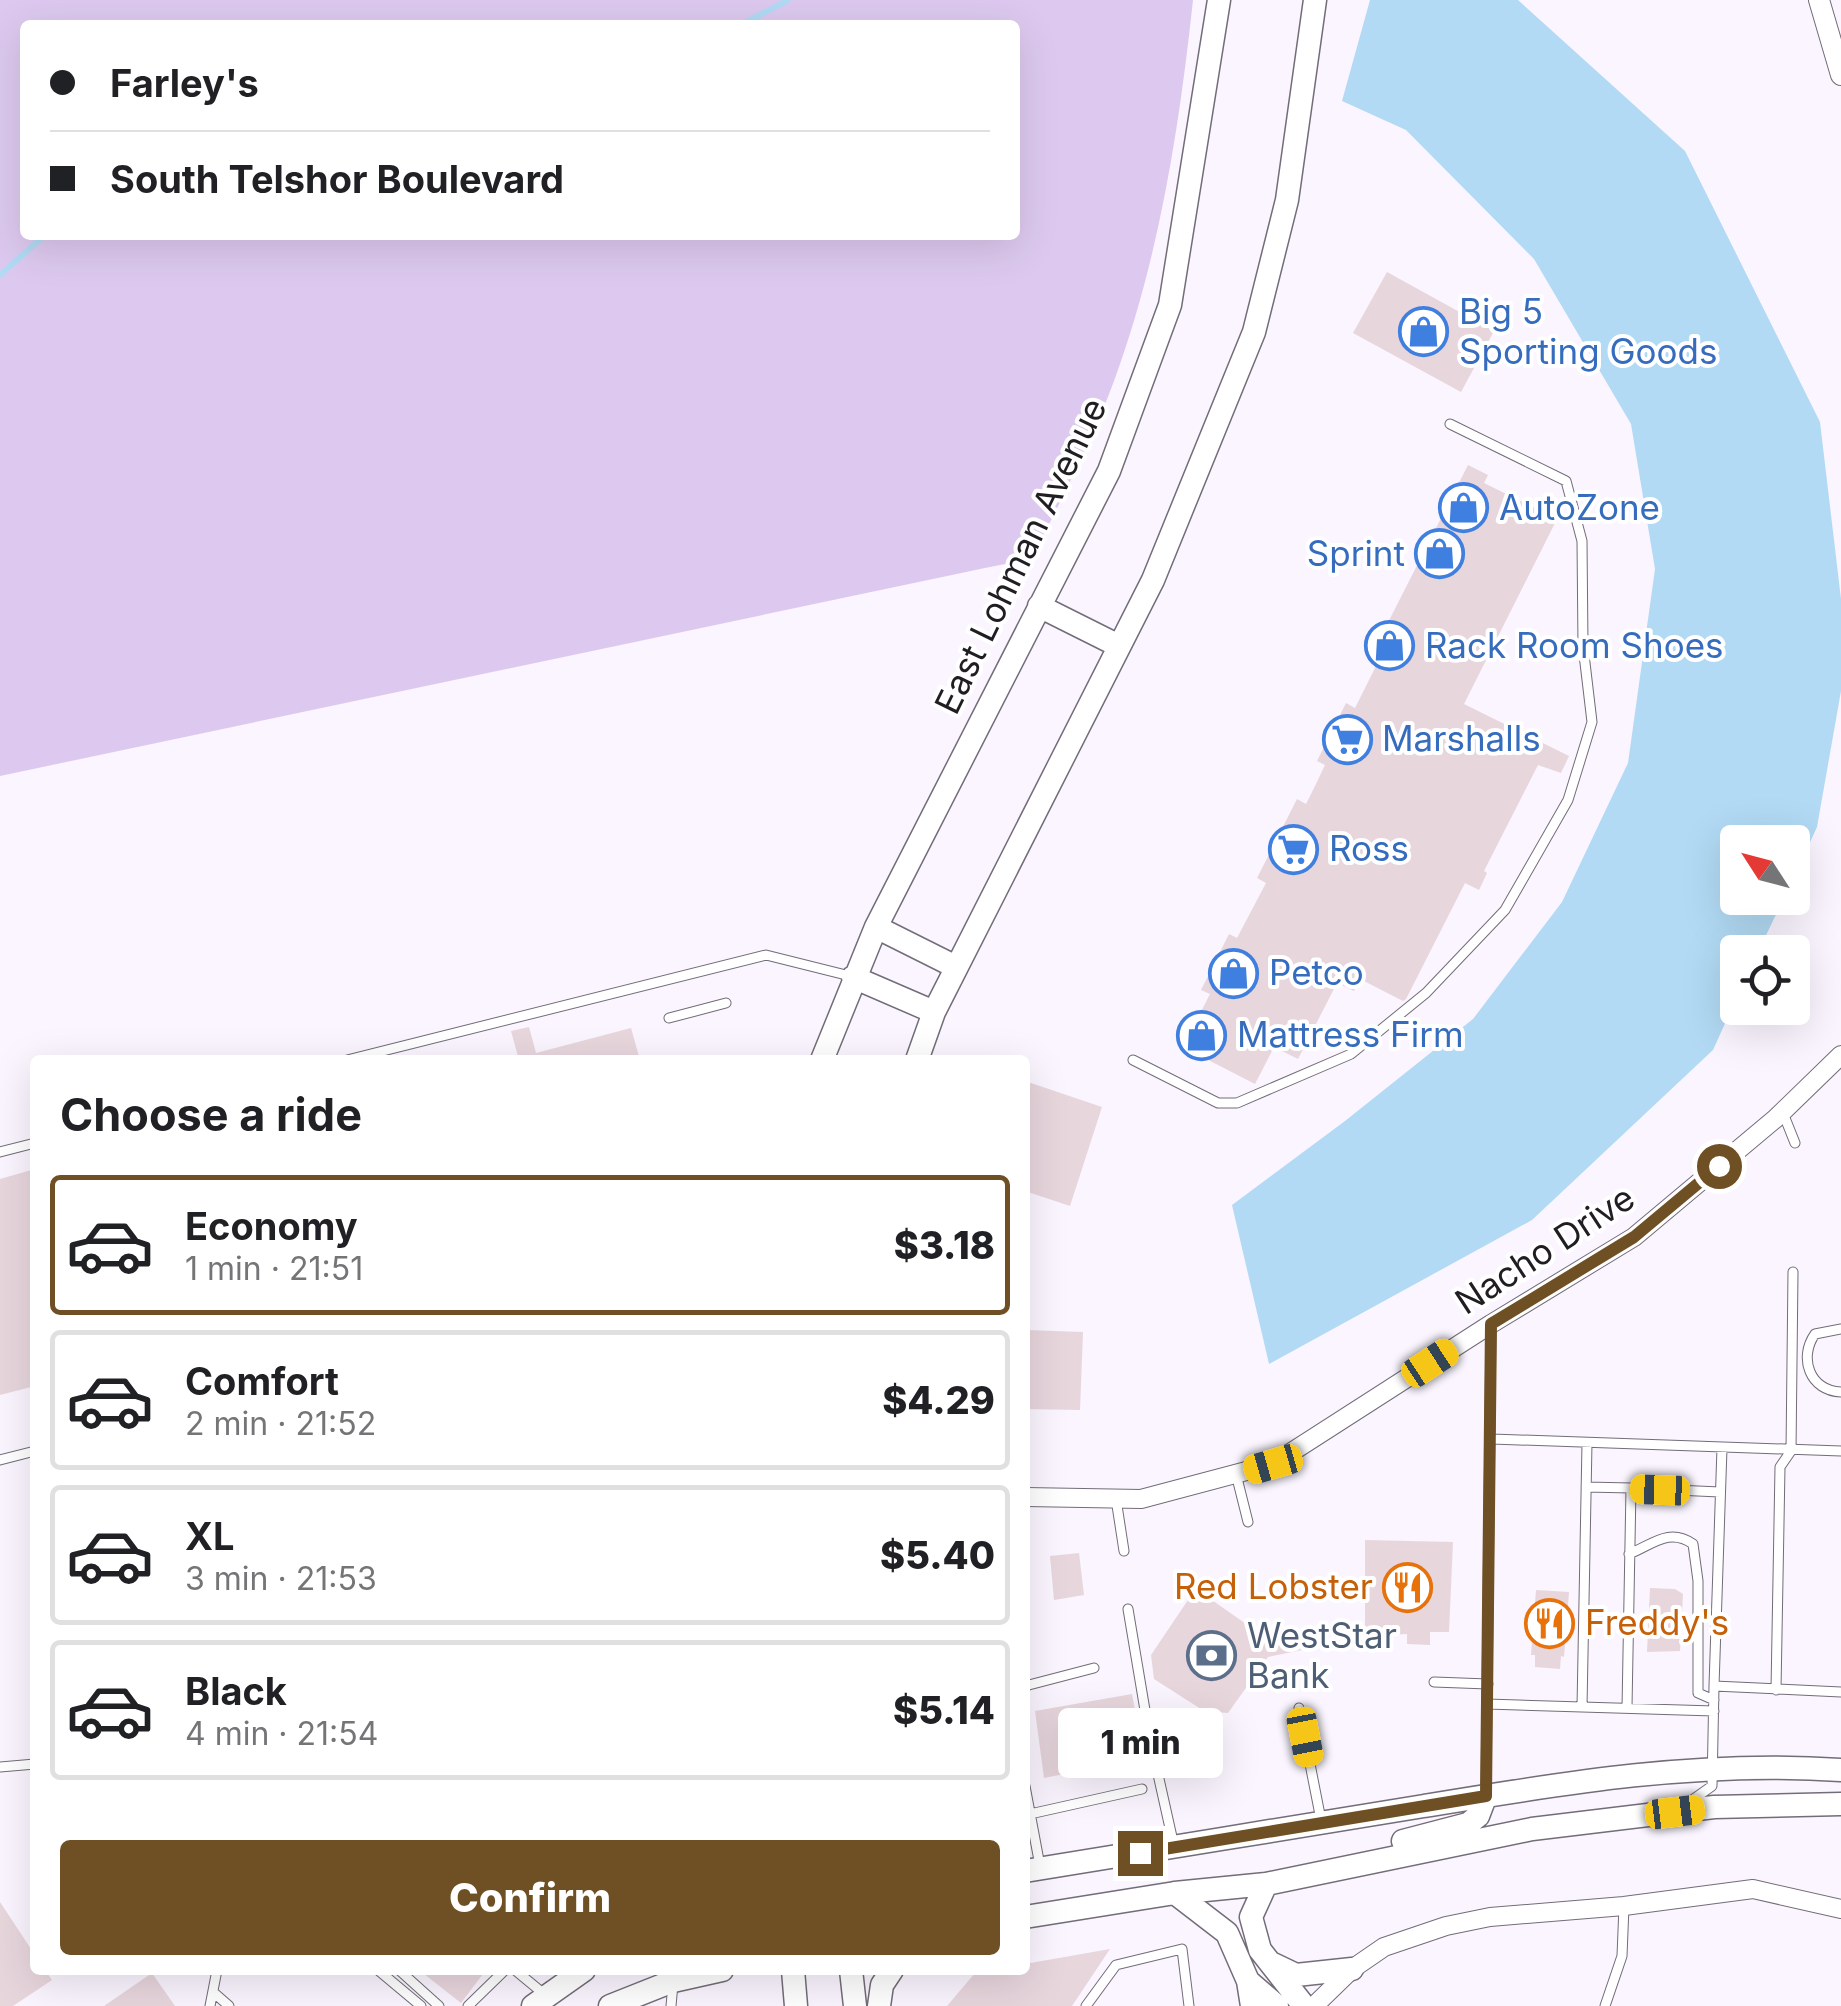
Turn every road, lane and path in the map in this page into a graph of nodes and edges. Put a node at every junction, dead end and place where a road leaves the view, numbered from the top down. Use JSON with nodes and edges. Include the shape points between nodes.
{"nodes":[{"id":1,"x":1219,"y":0,"type":"edge"},
{"id":2,"x":1315,"y":0,"type":"edge"},
{"id":3,"x":1819,"y":0,"type":"edge"},
{"id":4,"x":1841,"y":75,"type":"edge"},
{"id":5,"x":1450,"y":424,"type":"dead end"},
{"id":6,"x":1038,"y":606,"type":"junction"},
{"id":7,"x":1119,"y":646,"type":"junction"},
{"id":8,"x":876,"y":927,"type":"junction"},
{"id":9,"x":956,"y":968,"type":"junction"},
{"id":10,"x":853,"y":977,"type":"junction"},
{"id":11,"x":726,"y":1003,"type":"dead end"},
{"id":12,"x":934,"y":1012,"type":"junction"},
{"id":13,"x":669,"y":1018,"type":"dead end"},
{"id":14,"x":367,"y":1055,"type":"edge"},
{"id":15,"x":824,"y":1055,"type":"edge"},
{"id":16,"x":919,"y":1055,"type":"edge"},
{"id":17,"x":1841,"y":1055,"type":"edge"},
{"id":18,"x":1133,"y":1060,"type":"dead end"},
{"id":19,"x":1782,"y":1112,"type":"junction"},
{"id":20,"x":1795,"y":1143,"type":"dead end"},
{"id":21,"x":30,"y":1145,"type":"edge"},
{"id":22,"x":0,"y":1152,"type":"edge"},
{"id":23,"x":1793,"y":1272,"type":"dead end"},
{"id":24,"x":1491,"y":1324,"type":"junction"},
{"id":25,"x":1841,"y":1329,"type":"edge"},
{"id":26,"x":1841,"y":1392,"type":"edge"},
{"id":27,"x":1492,"y":1440,"type":"junction"},
{"id":28,"x":1587,"y":1443,"type":"junction"},
{"id":29,"x":1722,"y":1448,"type":"junction"},
{"id":30,"x":1790,"y":1451,"type":"junction"},
{"id":31,"x":1841,"y":1451,"type":"edge"},
{"id":32,"x":30,"y":1452,"type":"edge"},
{"id":33,"x":0,"y":1460,"type":"edge"},
{"id":34,"x":1236,"y":1474,"type":"junction"},
{"id":35,"x":1586,"y":1487,"type":"junction"},
{"id":36,"x":1631,"y":1488,"type":"junction"},
{"id":37,"x":1720,"y":1492,"type":"junction"},
{"id":38,"x":1030,"y":1496,"type":"edge"},
{"id":39,"x":1116,"y":1498,"type":"junction"},
{"id":40,"x":1248,"y":1522,"type":"dead end"},
{"id":41,"x":1124,"y":1551,"type":"dead end"},
{"id":42,"x":1629,"y":1554,"type":"junction"},
{"id":43,"x":1128,"y":1608,"type":"dead end"},
{"id":44,"x":1094,"y":1668,"type":"dead end"},
{"id":45,"x":1434,"y":1682,"type":"dead end"},
{"id":46,"x":1488,"y":1684,"type":"junction"},
{"id":47,"x":1030,"y":1685,"type":"edge"},
{"id":48,"x":1714,"y":1686,"type":"junction"},
{"id":49,"x":1776,"y":1690,"type":"junction"},
{"id":50,"x":1841,"y":1692,"type":"edge"},
{"id":51,"x":1487,"y":1704,"type":"junction"},
{"id":52,"x":1714,"y":1706,"type":"junction"},
{"id":53,"x":1582,"y":1707,"type":"junction"},
{"id":54,"x":1299,"y":1708,"type":"dead end"},
{"id":55,"x":1627,"y":1708,"type":"junction"},
{"id":56,"x":30,"y":1764,"type":"edge"},
{"id":57,"x":0,"y":1766,"type":"edge"},
{"id":58,"x":1714,"y":1766,"type":"junction"},
{"id":59,"x":1841,"y":1770,"type":"edge"},
{"id":60,"x":1142,"y":1790,"type":"dead end"},
{"id":61,"x":1486,"y":1796,"type":"junction"},
{"id":62,"x":1841,"y":1804,"type":"edge"},
{"id":63,"x":1675,"y":1812,"type":"junction"},
{"id":64,"x":1030,"y":1814,"type":"edge"},
{"id":65,"x":1322,"y":1822,"type":"junction"},
{"id":66,"x":1030,"y":1844,"type":"edge"},
{"id":67,"x":1174,"y":1847,"type":"junction"},
{"id":68,"x":1032,"y":1870,"type":"edge"},
{"id":69,"x":1307,"y":1875,"type":"junction"},
{"id":70,"x":1266,"y":1884,"type":"junction"},
{"id":71,"x":1175,"y":1893,"type":"junction"},
{"id":72,"x":1624,"y":1906,"type":"junction"},
{"id":73,"x":1841,"y":1909,"type":"edge"},
{"id":74,"x":1030,"y":1916,"type":"edge"},
{"id":75,"x":1622,"y":1956,"type":"junction"},
{"id":76,"x":1636,"y":1960,"type":"dead end"},
{"id":77,"x":1270,"y":1963,"type":"junction"},
{"id":78,"x":1352,"y":1969,"type":"junction"},
{"id":79,"x":216,"y":1975,"type":"edge"},
{"id":80,"x":384,"y":1975,"type":"edge"},
{"id":81,"x":405,"y":1975,"type":"edge"},
{"id":82,"x":500,"y":1975,"type":"edge"},
{"id":83,"x":519,"y":1975,"type":"edge"},
{"id":84,"x":577,"y":1975,"type":"edge"},
{"id":85,"x":700,"y":1975,"type":"edge"},
{"id":86,"x":793,"y":1975,"type":"edge"},
{"id":87,"x":851,"y":1975,"type":"edge"},
{"id":88,"x":889,"y":1975,"type":"edge"},
{"id":89,"x":673,"y":1981,"type":"junction"},
{"id":90,"x":1248,"y":1981,"type":"junction"},
{"id":91,"x":213,"y":1992,"type":"junction"},
{"id":92,"x":540,"y":2003,"type":"edge"},
{"id":93,"x":213,"y":2006,"type":"edge"},
{"id":94,"x":229,"y":2006,"type":"edge"},
{"id":95,"x":421,"y":2006,"type":"edge"},
{"id":96,"x":439,"y":2006,"type":"edge"},
{"id":97,"x":468,"y":2006,"type":"edge"},
{"id":98,"x":610,"y":2006,"type":"edge"},
{"id":99,"x":671,"y":2006,"type":"edge"},
{"id":100,"x":796,"y":2006,"type":"edge"},
{"id":101,"x":854,"y":2006,"type":"edge"},
{"id":102,"x":879,"y":2006,"type":"edge"},
{"id":103,"x":1086,"y":2006,"type":"edge"},
{"id":104,"x":1189,"y":2006,"type":"edge"},
{"id":105,"x":1252,"y":2006,"type":"edge"},
{"id":106,"x":1277,"y":2006,"type":"edge"},
{"id":107,"x":1304,"y":2006,"type":"edge"},
{"id":108,"x":1314,"y":2006,"type":"edge"},
{"id":109,"x":1604,"y":2006,"type":"edge"}],
"edges":[{"from":1,"to":6,"type":"main road","name":"East Lohman Avenue","via":[[1170,305],[1109,471]]},
{"from":2,"to":7,"type":"main road","via":[[1286,200],[1254,332]]},
{"from":3,"to":4,"type":"street"},
{"from":5,"to":18,"type":"lane","via":[[1566,481],[1582,541],[1582,646],[1592,722],[1568,800],[1505,910],[1426,994],[1352,1054],[1237,1103],[1218,1103]]},
{"from":6,"to":7,"type":"main road"},
{"from":6,"to":8,"type":"main road","name":"East Lohman Avenue"},
{"from":7,"to":9,"type":"main road"},
{"from":8,"to":9,"type":"main road"},
{"from":8,"to":10,"type":"main road","name":"East Lohman Avenue"},
{"from":9,"to":12,"type":"main road"},
{"from":10,"to":12,"type":"main road"},
{"from":10,"to":14,"type":"lane","via":[[766,955]]},
{"from":10,"to":15,"type":"main road","name":"East Lohman Avenue"},
{"from":11,"to":13,"type":"lane"},
{"from":12,"to":16,"type":"main road"},
{"from":17,"to":19,"type":"street","name":"Nacho Drive"},
{"from":19,"to":20,"type":"lane"},
{"from":19,"to":24,"type":"street","name":"Nacho Drive","via":[[1634,1237]]},
{"from":21,"to":22,"type":"lane"},
{"from":23,"to":30,"type":"lane"},
{"from":24,"to":27,"type":"lane"},
{"from":24,"to":34,"type":"street","name":"Nacho Drive","via":[[1273,1464]]},
{"from":25,"to":26,"type":"lane","via":[[1815,1334],[1807,1352],[1816,1382]]},
{"from":27,"to":28,"type":"lane"},
{"from":27,"to":46,"type":"lane"},
{"from":28,"to":29,"type":"lane"},
{"from":28,"to":35,"type":"lane"},
{"from":29,"to":30,"type":"lane"},
{"from":29,"to":37,"type":"lane"},
{"from":30,"to":31,"type":"lane"},
{"from":30,"to":49,"type":"lane","via":[[1780,1467]]},
{"from":32,"to":33,"type":"lane"},
{"from":34,"to":39,"type":"street","name":"Nacho Drive","via":[[1141,1499]]},
{"from":34,"to":40,"type":"lane"},
{"from":35,"to":36,"type":"lane"},
{"from":35,"to":53,"type":"lane"},
{"from":36,"to":37,"type":"lane"},
{"from":36,"to":42,"type":"lane"},
{"from":37,"to":48,"type":"lane"},
{"from":38,"to":39,"type":"street","name":"Nacho Drive"},
{"from":39,"to":41,"type":"lane"},
{"from":42,"to":52,"type":"lane","via":[[1670,1536],[1693,1544],[1698,1693]]},
{"from":42,"to":55,"type":"lane"},
{"from":43,"to":67,"type":"lane"},
{"from":44,"to":47,"type":"lane"},
{"from":45,"to":46,"type":"lane"},
{"from":46,"to":51,"type":"lane"},
{"from":48,"to":49,"type":"lane"},
{"from":48,"to":52,"type":"lane"},
{"from":49,"to":50,"type":"lane"},
{"from":51,"to":53,"type":"lane"},
{"from":51,"to":61,"type":"lane"},
{"from":52,"to":55,"type":"lane"},
{"from":52,"to":58,"type":"lane"},
{"from":53,"to":55,"type":"lane"},
{"from":54,"to":65,"type":"lane"},
{"from":56,"to":57,"type":"lane"},
{"from":58,"to":59,"type":"main road"},
{"from":58,"to":61,"type":"main road"},
{"from":58,"to":63,"type":"lane","via":[[1712,1786]]},
{"from":60,"to":64,"type":"lane"},
{"from":61,"to":65,"type":"main road"},
{"from":61,"to":69,"type":"main road","via":[[1468,1824],[1331,1858]]},
{"from":62,"to":63,"type":"main road"},
{"from":63,"to":69,"type":"main road","via":[[1532,1829]]},
{"from":65,"to":67,"type":"main road"},
{"from":66,"to":68,"type":"lane"},
{"from":67,"to":68,"type":"main road"},
{"from":69,"to":70,"type":"main road"},
{"from":70,"to":71,"type":"main road"},
{"from":70,"to":77,"type":"main road","via":[[1251,1917]]},
{"from":71,"to":74,"type":"main road"},
{"from":71,"to":90,"type":"main road","via":[[1227,1933]]},
{"from":72,"to":73,"type":"street","via":[[1753,1888]]},
{"from":72,"to":75,"type":"lane"},
{"from":72,"to":78,"type":"street","via":[[1446,1926],[1384,1947]]},
{"from":75,"to":76,"type":"lane"},
{"from":75,"to":109,"type":"lane"},
{"from":77,"to":78,"type":"main road","via":[[1296,1975]]},
{"from":77,"to":107,"type":"main road"},
{"from":78,"to":108,"type":"street"},
{"from":79,"to":91,"type":"lane"},
{"from":80,"to":95,"type":"lane"},
{"from":81,"to":96,"type":"lane"},
{"from":82,"to":97,"type":"lane"},
{"from":83,"to":92,"type":"lane"},
{"from":84,"to":92,"type":"main road"},
{"from":85,"to":89,"type":"main road"},
{"from":86,"to":100,"type":"main road"},
{"from":87,"to":101,"type":"main road"},
{"from":88,"to":102,"type":"main road"},
{"from":89,"to":98,"type":"main road"},
{"from":89,"to":99,"type":"lane"},
{"from":90,"to":105,"type":"main road"},
{"from":90,"to":106,"type":"main road"},
{"from":91,"to":93,"type":"lane"},
{"from":91,"to":94,"type":"lane"},
{"from":103,"to":104,"type":"lane","via":[[1116,1965],[1182,1949]]}]}
